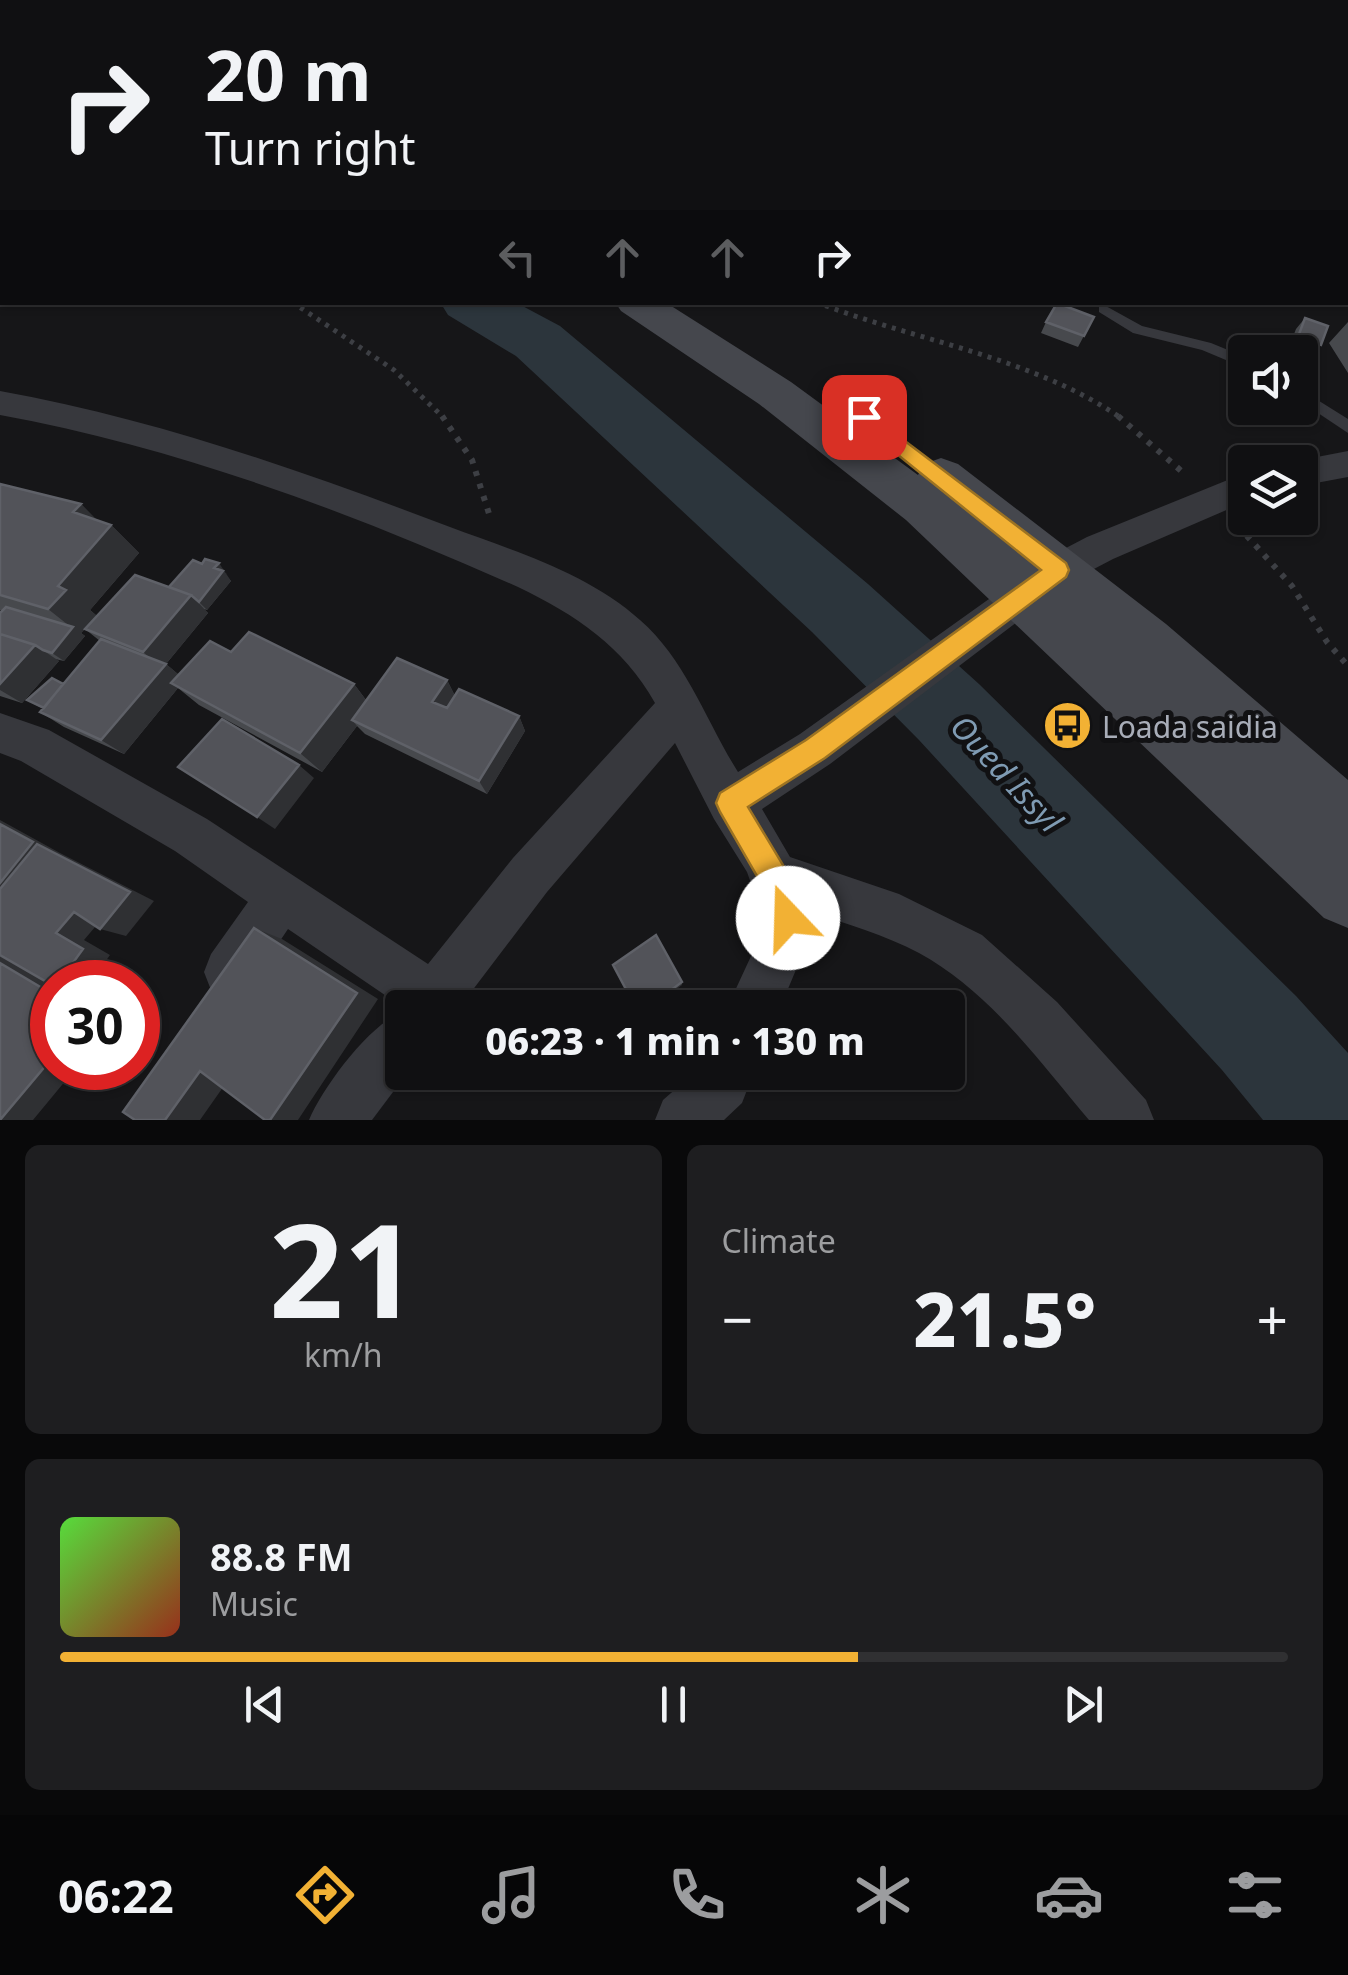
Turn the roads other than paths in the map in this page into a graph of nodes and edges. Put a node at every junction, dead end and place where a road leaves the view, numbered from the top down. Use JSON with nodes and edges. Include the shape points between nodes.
{"nodes":[{"id":1,"x":640,"y":305,"type":"edge"},
{"id":2,"x":697,"y":305,"type":"edge"},
{"id":3,"x":1104,"y":309,"type":"dead end"},
{"id":4,"x":1228,"y":356,"type":"edge"},
{"id":5,"x":0,"y":404,"type":"edge"},
{"id":6,"x":1318,"y":406,"type":"edge"},
{"id":7,"x":1348,"y":426,"type":"edge"},
{"id":8,"x":1348,"y":464,"type":"edge"},
{"id":9,"x":1318,"y":470,"type":"edge"},
{"id":10,"x":1228,"y":494,"type":"edge"},
{"id":11,"x":1041,"y":582,"type":"junction"},
{"id":12,"x":678,"y":708,"type":"junction"},
{"id":13,"x":0,"y":734,"type":"edge"},
{"id":14,"x":730,"y":803,"type":"junction"},
{"id":15,"x":1348,"y":822,"type":"edge"},
{"id":16,"x":773,"y":876,"type":"junction"},
{"id":17,"x":1348,"y":894,"type":"edge"},
{"id":18,"x":281,"y":896,"type":"junction"},
{"id":19,"x":761,"y":987,"type":"edge"},
{"id":20,"x":393,"y":990,"type":"edge"},
{"id":21,"x":440,"y":990,"type":"edge"},
{"id":22,"x":205,"y":1008,"type":"edge"},
{"id":23,"x":385,"y":1060,"type":"edge"},
{"id":24,"x":716,"y":1090,"type":"edge"},
{"id":25,"x":338,"y":1120,"type":"edge"},
{"id":26,"x":682,"y":1120,"type":"edge"},
{"id":27,"x":1126,"y":1120,"type":"edge"}],
"edges":[{"from":1,"to":11,"type":"main road"},
{"from":2,"to":11,"type":"main road","via":[[894,439]]},
{"from":3,"to":4,"type":"lane","via":[[1138,330]]},
{"from":5,"to":12,"type":"street","via":[[128,429],[298,482],[564,590],[622,629]]},
{"from":6,"to":7,"type":"lane"},
{"from":8,"to":9,"type":"street"},
{"from":10,"to":11,"type":"street","via":[[1100,548]]},
{"from":11,"to":14,"type":"street","via":[[815,749]]},
{"from":11,"to":15,"type":"main road","via":[[1146,642]]},
{"from":11,"to":17,"type":"main road","via":[[1092,662]]},
{"from":12,"to":14,"type":"street"},
{"from":12,"to":21,"type":"street","via":[[530,875]]},
{"from":13,"to":18,"type":"street","via":[[34,745],[191,835]]},
{"from":14,"to":16,"type":"street"},
{"from":16,"to":19,"type":"street","via":[[788,918]]},
{"from":16,"to":27,"type":"street","via":[[866,906],[971,958]]},
{"from":18,"to":20,"type":"street"},
{"from":18,"to":22,"type":"street"},
{"from":23,"to":25,"type":"street"},
{"from":24,"to":26,"type":"street"}]}
